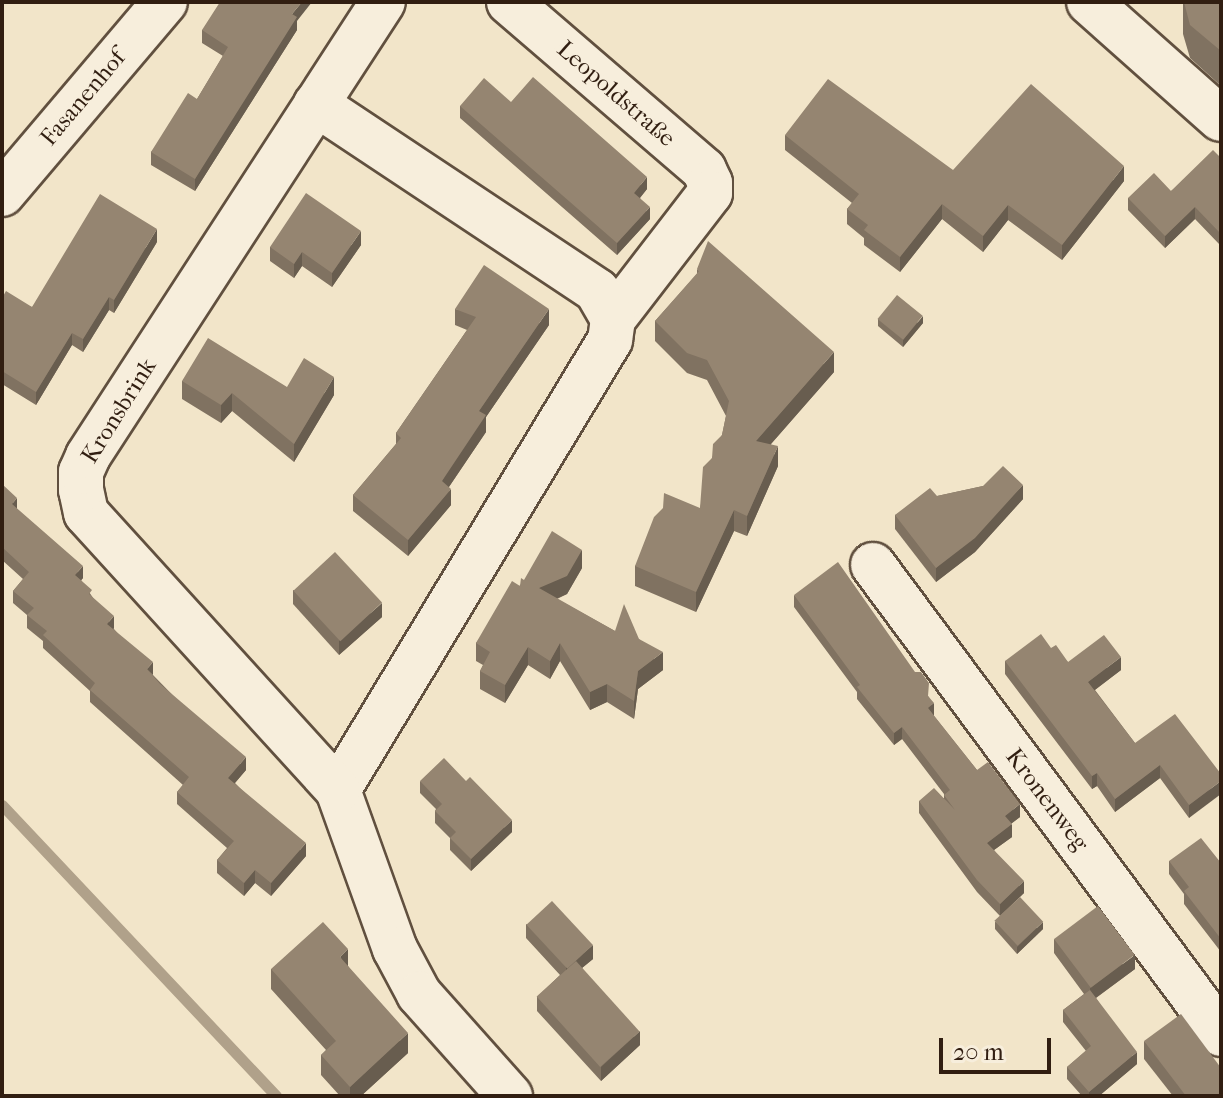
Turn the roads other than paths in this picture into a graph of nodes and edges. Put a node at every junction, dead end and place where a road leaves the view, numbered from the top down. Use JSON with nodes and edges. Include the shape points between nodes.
{"nodes":[{"id":1,"x":165,"y":2,"type":"edge"},
{"id":2,"x":383,"y":2,"type":"edge"},
{"id":3,"x":509,"y":2,"type":"edge"},
{"id":4,"x":1089,"y":2,"type":"edge"},
{"id":5,"x":316,"y":104,"type":"junction"},
{"id":6,"x":1221,"y":119,"type":"edge"},
{"id":7,"x":2,"y":194,"type":"edge"},
{"id":8,"x":613,"y":319,"type":"junction"},
{"id":9,"x":873,"y":565,"type":"dead end"},
{"id":10,"x":338,"y":790,"type":"junction"},
{"id":11,"x":1221,"y":1034,"type":"edge"},
{"id":12,"x":510,"y":1096,"type":"edge"}],
"edges":[{"from":1,"to":7,"type":"street","name":"Fasanenhof"},
{"from":2,"to":5,"type":"street","name":"Kronsbrink"},
{"from":3,"to":8,"type":"street","name":"Leopoldstraße","via":[[704,170],[710,193]]},
{"from":4,"to":6,"type":"street"},
{"from":5,"to":8,"type":"street","via":[[597,291]]},
{"from":5,"to":10,"type":"street","name":"Kronsbrink","via":[[88,456],[81,490],[86,513]]},
{"from":8,"to":10,"type":"street","via":[[610,340]]},
{"from":9,"to":11,"type":"street","name":"Kronenweg"},
{"from":10,"to":12,"type":"street","name":"Kronsbrink","via":[[395,949],[419,994]]}]}
